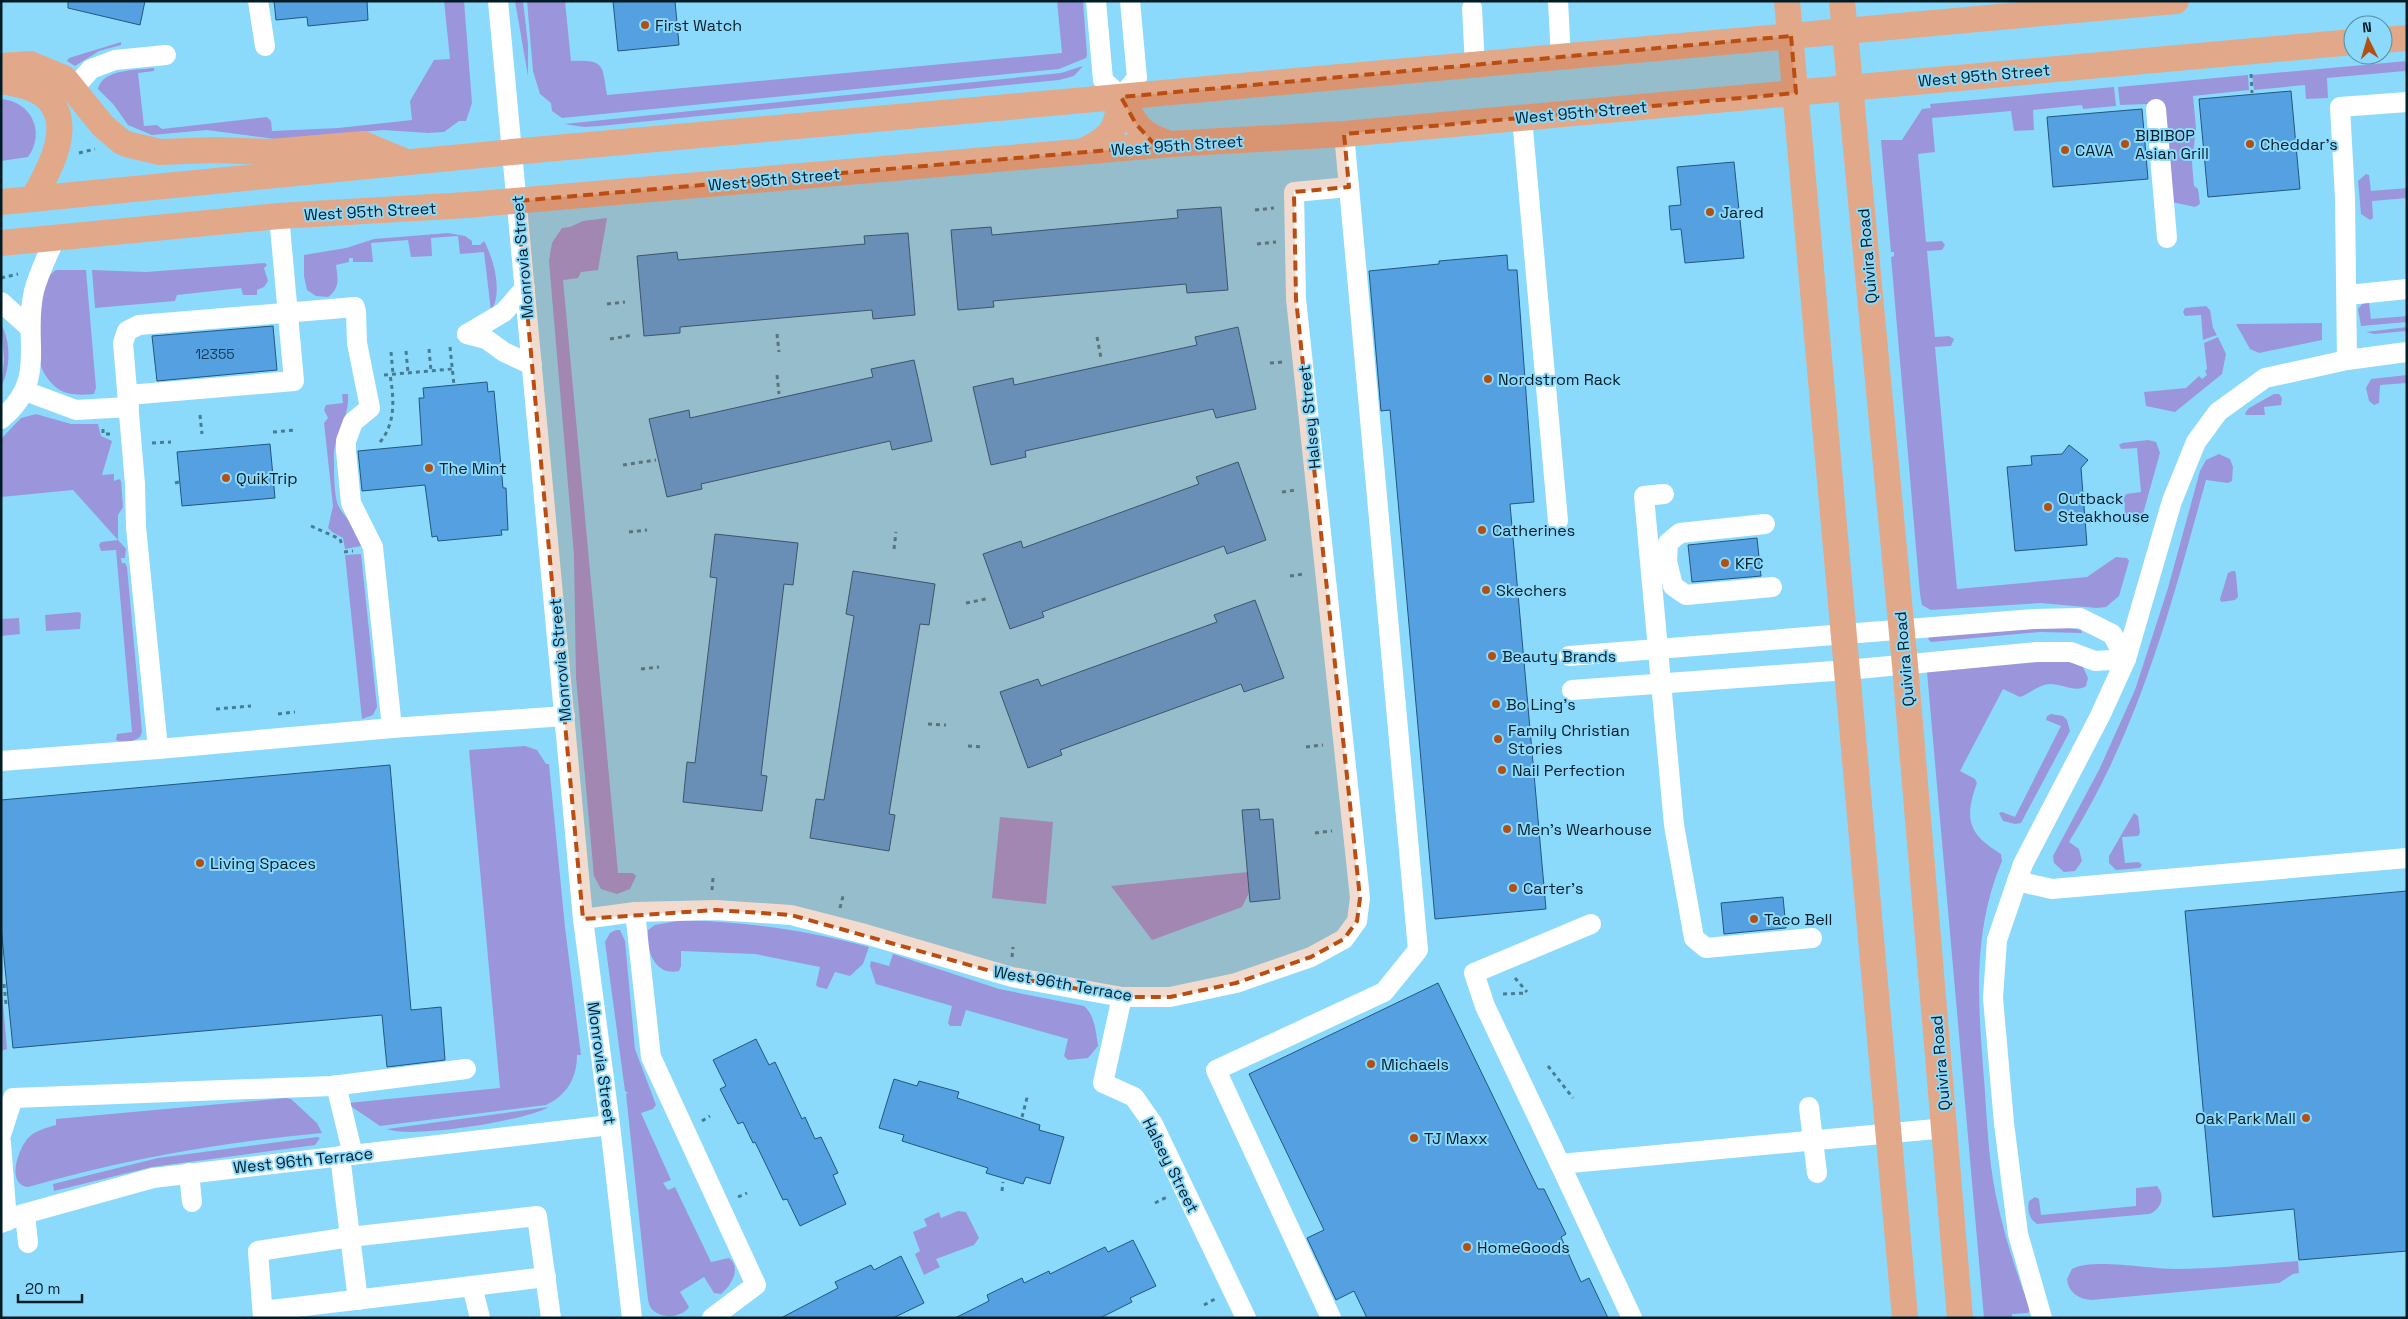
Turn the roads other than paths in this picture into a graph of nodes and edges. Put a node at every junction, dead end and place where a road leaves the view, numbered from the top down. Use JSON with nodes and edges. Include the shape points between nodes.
{"nodes":[{"id":1,"x":258,"y":1,"type":"edge"},
{"id":2,"x":498,"y":1,"type":"edge"},
{"id":3,"x":1096,"y":1,"type":"edge"},
{"id":4,"x":1130,"y":1,"type":"edge"},
{"id":5,"x":1558,"y":1,"type":"edge"},
{"id":6,"x":1787,"y":1,"type":"edge"},
{"id":7,"x":1842,"y":1,"type":"edge"},
{"id":8,"x":2176,"y":1,"type":"edge"},
{"id":9,"x":1472,"y":8,"type":"dead end"},
{"id":10,"x":1845,"y":32,"type":"junction"},
{"id":11,"x":1791,"y":36,"type":"junction"},
{"id":12,"x":2407,"y":38,"type":"edge"},
{"id":13,"x":2393,"y":39,"type":"edge"},
{"id":14,"x":2343,"y":43,"type":"edge"},
{"id":15,"x":265,"y":46,"type":"dead end"},
{"id":16,"x":166,"y":55,"type":"dead end"},
{"id":17,"x":1561,"y":58,"type":"junction"},
{"id":18,"x":1,"y":66,"type":"edge"},
{"id":19,"x":1475,"y":66,"type":"junction"},
{"id":20,"x":1,"y":81,"type":"edge"},
{"id":21,"x":1851,"y":87,"type":"junction"},
{"id":22,"x":74,"y":88,"type":"junction"},
{"id":23,"x":1796,"y":93,"type":"junction"},
{"id":24,"x":1121,"y":97,"type":"junction"},
{"id":25,"x":2407,"y":102,"type":"edge"},
{"id":26,"x":2156,"y":109,"type":"dead end"},
{"id":27,"x":1522,"y":118,"type":"junction"},
{"id":28,"x":1344,"y":134,"type":"junction"},
{"id":29,"x":1170,"y":144,"type":"junction"},
{"id":30,"x":512,"y":152,"type":"junction"},
{"id":31,"x":1079,"y":154,"type":"junction"},
{"id":32,"x":408,"y":162,"type":"junction"},
{"id":33,"x":1349,"y":187,"type":"junction"},
{"id":34,"x":33,"y":199,"type":"junction"},
{"id":35,"x":517,"y":201,"type":"junction"},
{"id":36,"x":1,"y":202,"type":"edge"},
{"id":37,"x":279,"y":216,"type":"junction"},
{"id":38,"x":56,"y":237,"type":"junction"},
{"id":39,"x":2167,"y":238,"type":"dead end"},
{"id":40,"x":1,"y":243,"type":"edge"},
{"id":41,"x":525,"y":288,"type":"junction"},
{"id":42,"x":2407,"y":289,"type":"edge"},
{"id":43,"x":2348,"y":294,"type":"junction"},
{"id":44,"x":1,"y":302,"type":"edge"},
{"id":45,"x":288,"y":312,"type":"junction"},
{"id":46,"x":30,"y":328,"type":"junction"},
{"id":47,"x":2407,"y":352,"type":"edge"},
{"id":48,"x":2347,"y":360,"type":"junction"},
{"id":49,"x":532,"y":365,"type":"junction"},
{"id":50,"x":25,"y":391,"type":"junction"},
{"id":51,"x":128,"y":401,"type":"junction"},
{"id":52,"x":1,"y":419,"type":"edge"},
{"id":53,"x":1664,"y":494,"type":"dead end"},
{"id":54,"x":1558,"y":521,"type":"dead end"},
{"id":55,"x":1765,"y":524,"type":"dead end"},
{"id":56,"x":1772,"y":587,"type":"dead end"},
{"id":57,"x":1901,"y":629,"type":"junction"},
{"id":58,"x":1844,"y":634,"type":"junction"},
{"id":59,"x":1659,"y":649,"type":"junction"},
{"id":60,"x":1569,"y":656,"type":"dead end"},
{"id":61,"x":2126,"y":658,"type":"junction"},
{"id":62,"x":1905,"y":665,"type":"junction"},
{"id":63,"x":1847,"y":670,"type":"junction"},
{"id":64,"x":1661,"y":684,"type":"junction"},
{"id":65,"x":1572,"y":690,"type":"dead end"},
{"id":66,"x":565,"y":716,"type":"junction"},
{"id":67,"x":392,"y":728,"type":"junction"},
{"id":68,"x":1344,"y":748,"type":"joint"},
{"id":69,"x":158,"y":749,"type":"junction"},
{"id":70,"x":1,"y":761,"type":"edge"},
{"id":71,"x":2407,"y":858,"type":"edge"},
{"id":72,"x":2017,"y":881,"type":"junction"},
{"id":73,"x":636,"y":912,"type":"junction"},
{"id":74,"x":583,"y":919,"type":"junction"},
{"id":75,"x":1591,"y":924,"type":"dead end"},
{"id":76,"x":1812,"y":938,"type":"dead end"},
{"id":77,"x":1122,"y":997,"type":"junction"},
{"id":78,"x":466,"y":1069,"type":"dead end"},
{"id":79,"x":336,"y":1085,"type":"junction"},
{"id":80,"x":1810,"y":1108,"type":"dead end"},
{"id":81,"x":610,"y":1125,"type":"junction"},
{"id":82,"x":1946,"y":1128,"type":"junction"},
{"id":83,"x":1888,"y":1133,"type":"junction"},
{"id":84,"x":1,"y":1135,"type":"edge"},
{"id":85,"x":1813,"y":1140,"type":"junction"},
{"id":86,"x":1,"y":1143,"type":"edge"},
{"id":87,"x":347,"y":1155,"type":"junction"},
{"id":88,"x":1560,"y":1164,"type":"junction"},
{"id":89,"x":189,"y":1173,"type":"junction"},
{"id":90,"x":1817,"y":1173,"type":"dead end"},
{"id":91,"x":192,"y":1202,"type":"dead end"},
{"id":92,"x":11,"y":1219,"type":"edge"},
{"id":93,"x":350,"y":1236,"type":"junction"},
{"id":94,"x":28,"y":1243,"type":"dead end"},
{"id":95,"x":546,"y":1278,"type":"junction"},
{"id":96,"x":472,"y":1286,"type":"junction"},
{"id":97,"x":358,"y":1300,"type":"junction"},
{"id":98,"x":263,"y":1314,"type":"edge"},
{"id":99,"x":480,"y":1318,"type":"edge"},
{"id":100,"x":551,"y":1318,"type":"edge"},
{"id":101,"x":632,"y":1318,"type":"edge"},
{"id":102,"x":712,"y":1318,"type":"edge"},
{"id":103,"x":1246,"y":1318,"type":"edge"},
{"id":104,"x":1331,"y":1318,"type":"edge"},
{"id":105,"x":1632,"y":1318,"type":"edge"},
{"id":106,"x":1905,"y":1318,"type":"edge"},
{"id":107,"x":1960,"y":1318,"type":"edge"},
{"id":108,"x":2042,"y":1318,"type":"edge"}],
"edges":[{"from":1,"to":15,"type":"street"},
{"from":2,"to":30,"type":"street","name":"Monrovia Street"},
{"from":3,"to":24,"type":"street","via":[[1102,80]]},
{"from":4,"to":24,"type":"street","via":[[1137,78]]},
{"from":5,"to":17,"type":"street"},
{"from":6,"to":11,"type":"main road"},
{"from":7,"to":10,"type":"main road","name":"Quivira Road"},
{"from":8,"to":10,"type":"main road"},
{"from":9,"to":19,"type":"street"},
{"from":10,"to":11,"type":"main road"},
{"from":10,"to":21,"type":"main road","name":"Quivira Road"},
{"from":11,"to":17,"type":"main road"},
{"from":11,"to":23,"type":"main road"},
{"from":12,"to":13,"type":"main road"},
{"from":14,"to":21,"type":"main road","name":"West 95th Street"},
{"from":16,"to":22,"type":"street","via":[[115,60],[91,69]]},
{"from":17,"to":19,"type":"main road"},
{"from":18,"to":22,"type":"main road","via":[[30,64],[64,78]]},
{"from":19,"to":24,"type":"main road"},
{"from":20,"to":34,"type":"main road","via":[[31,88],[48,98],[59,116],[58,140],[51,167]]},
{"from":21,"to":23,"type":"main road","name":"West 95th Street"},
{"from":21,"to":57,"type":"main road","name":"Quivira Road"},
{"from":22,"to":32,"type":"main road","via":[[103,126],[122,142],[160,152],[271,152],[363,144]]},
{"from":23,"to":27,"type":"main road","name":"West 95th Street"},
{"from":23,"to":58,"type":"main road"},
{"from":24,"to":29,"type":"main road","via":[[1136,124],[1148,136]]},
{"from":24,"to":30,"type":"main road"},
{"from":24,"to":31,"type":"main road","via":[[1116,124],[1104,141]]},
{"from":25,"to":43,"type":"street","via":[[2340,107]]},
{"from":26,"to":39,"type":"street"},
{"from":27,"to":28,"type":"main road","name":"West 95th Street"},
{"from":27,"to":54,"type":"street"},
{"from":28,"to":29,"type":"main road","name":"West 95th Street"},
{"from":28,"to":33,"type":"street"},
{"from":29,"to":31,"type":"main road","name":"West 95th Street"},
{"from":30,"to":32,"type":"main road"},
{"from":30,"to":35,"type":"street","name":"Monrovia Street"},
{"from":31,"to":35,"type":"main road","name":"West 95th Street"},
{"from":32,"to":34,"type":"main road"},
{"from":33,"to":68,"type":"street","name":"Halsey Street","via":[[1294,192],[1296,299]]},
{"from":33,"to":104,"type":"street","via":[[1418,950],[1384,992],[1216,1070]]},
{"from":34,"to":36,"type":"main road"},
{"from":35,"to":37,"type":"main road","name":"West 95th Street"},
{"from":35,"to":41,"type":"street","name":"Monrovia Street"},
{"from":37,"to":38,"type":"main road","name":"West 95th Street"},
{"from":37,"to":45,"type":"street"},
{"from":38,"to":40,"type":"main road","name":"West 95th Street"},
{"from":38,"to":46,"type":"street","via":[[34,291]]},
{"from":41,"to":49,"type":"street","name":"Monrovia Street"},
{"from":41,"to":49,"type":"street","via":[[504,312],[467,334],[486,338],[504,352]]},
{"from":42,"to":43,"type":"street"},
{"from":43,"to":48,"type":"street"},
{"from":44,"to":46,"type":"street"},
{"from":45,"to":51,"type":"street","via":[[131,328],[124,336],[123,344]]},
{"from":45,"to":51,"type":"street","via":[[294,381]]},
{"from":45,"to":67,"type":"street","via":[[355,309],[357,343],[370,408],[353,422],[346,451],[350,496],[374,547]]},
{"from":46,"to":50,"type":"street","via":[[32,360]]},
{"from":47,"to":48,"type":"street"},
{"from":48,"to":61,"type":"street","via":[[2265,378],[2218,412],[2196,442],[2172,501]]},
{"from":49,"to":66,"type":"street","name":"Monrovia Street"},
{"from":50,"to":51,"type":"street","via":[[76,410]]},
{"from":50,"to":52,"type":"street","via":[[15,408]]},
{"from":51,"to":69,"type":"street","via":[[136,527]]},
{"from":53,"to":59,"type":"street","via":[[1644,496]]},
{"from":55,"to":56,"type":"street","via":[[1680,533],[1668,542],[1667,561],[1673,586],[1686,595]]},
{"from":57,"to":58,"type":"street"},
{"from":57,"to":61,"type":"street","via":[[2080,618],[2112,634]]},
{"from":57,"to":62,"type":"main road","name":"Quivira Road"},
{"from":58,"to":59,"type":"street"},
{"from":58,"to":63,"type":"main road"},
{"from":59,"to":60,"type":"street"},
{"from":59,"to":64,"type":"street"},
{"from":61,"to":62,"type":"street","via":[[2095,661],[2071,652],[2036,652]]},
{"from":61,"to":72,"type":"street"},
{"from":62,"to":63,"type":"street"},
{"from":62,"to":82,"type":"main road","name":"Quivira Road"},
{"from":63,"to":64,"type":"street"},
{"from":63,"to":83,"type":"main road"},
{"from":64,"to":65,"type":"street"},
{"from":64,"to":76,"type":"street","via":[[1674,826],[1694,938],[1706,948]]},
{"from":66,"to":67,"type":"street"},
{"from":66,"to":74,"type":"street","name":"Monrovia Street"},
{"from":67,"to":69,"type":"street"},
{"from":68,"to":77,"type":"street","name":"West 96th Terrace","via":[[1360,898],[1357,921],[1344,939],[1311,958],[1236,983],[1170,997]]},
{"from":69,"to":70,"type":"street"},
{"from":71,"to":72,"type":"street","via":[[2052,889]]},
{"from":72,"to":108,"type":"street","via":[[1997,940],[1993,998],[2018,1234]]},
{"from":73,"to":74,"type":"street","name":"West 96th Terrace"},
{"from":73,"to":77,"type":"street","name":"West 96th Terrace","via":[[716,910],[791,915],[1012,977]]},
{"from":73,"to":102,"type":"street","via":[[651,1057],[756,1286]]},
{"from":74,"to":81,"type":"street","name":"Monrovia Street"},
{"from":75,"to":88,"type":"street","via":[[1474,973],[1485,1006]]},
{"from":77,"to":103,"type":"street","name":"Halsey Street","via":[[1102,1083],[1134,1097],[1153,1124]]},
{"from":78,"to":79,"type":"street"},
{"from":79,"to":84,"type":"street","via":[[14,1098]]},
{"from":79,"to":87,"type":"street"},
{"from":80,"to":85,"type":"street"},
{"from":81,"to":87,"type":"street","name":"West 96th Terrace"},
{"from":81,"to":101,"type":"street","name":"Monrovia Street"},
{"from":82,"to":83,"type":"street"},
{"from":82,"to":107,"type":"main road","name":"Quivira Road"},
{"from":83,"to":85,"type":"street"},
{"from":83,"to":106,"type":"main road"},
{"from":85,"to":88,"type":"street"},
{"from":85,"to":90,"type":"street"},
{"from":86,"to":92,"type":"street"},
{"from":87,"to":89,"type":"street","name":"West 96th Terrace"},
{"from":87,"to":93,"type":"street"},
{"from":88,"to":105,"type":"street"},
{"from":89,"to":91,"type":"street"},
{"from":89,"to":92,"type":"street","name":"West 96th Terrace","via":[[153,1178]]},
{"from":92,"to":94,"type":"street"},
{"from":93,"to":95,"type":"street","via":[[537,1216]]},
{"from":93,"to":97,"type":"street"},
{"from":93,"to":98,"type":"street","via":[[258,1251]]},
{"from":95,"to":96,"type":"street"},
{"from":95,"to":100,"type":"street"},
{"from":96,"to":97,"type":"street"},
{"from":96,"to":99,"type":"street"},
{"from":97,"to":98,"type":"street"}]}
